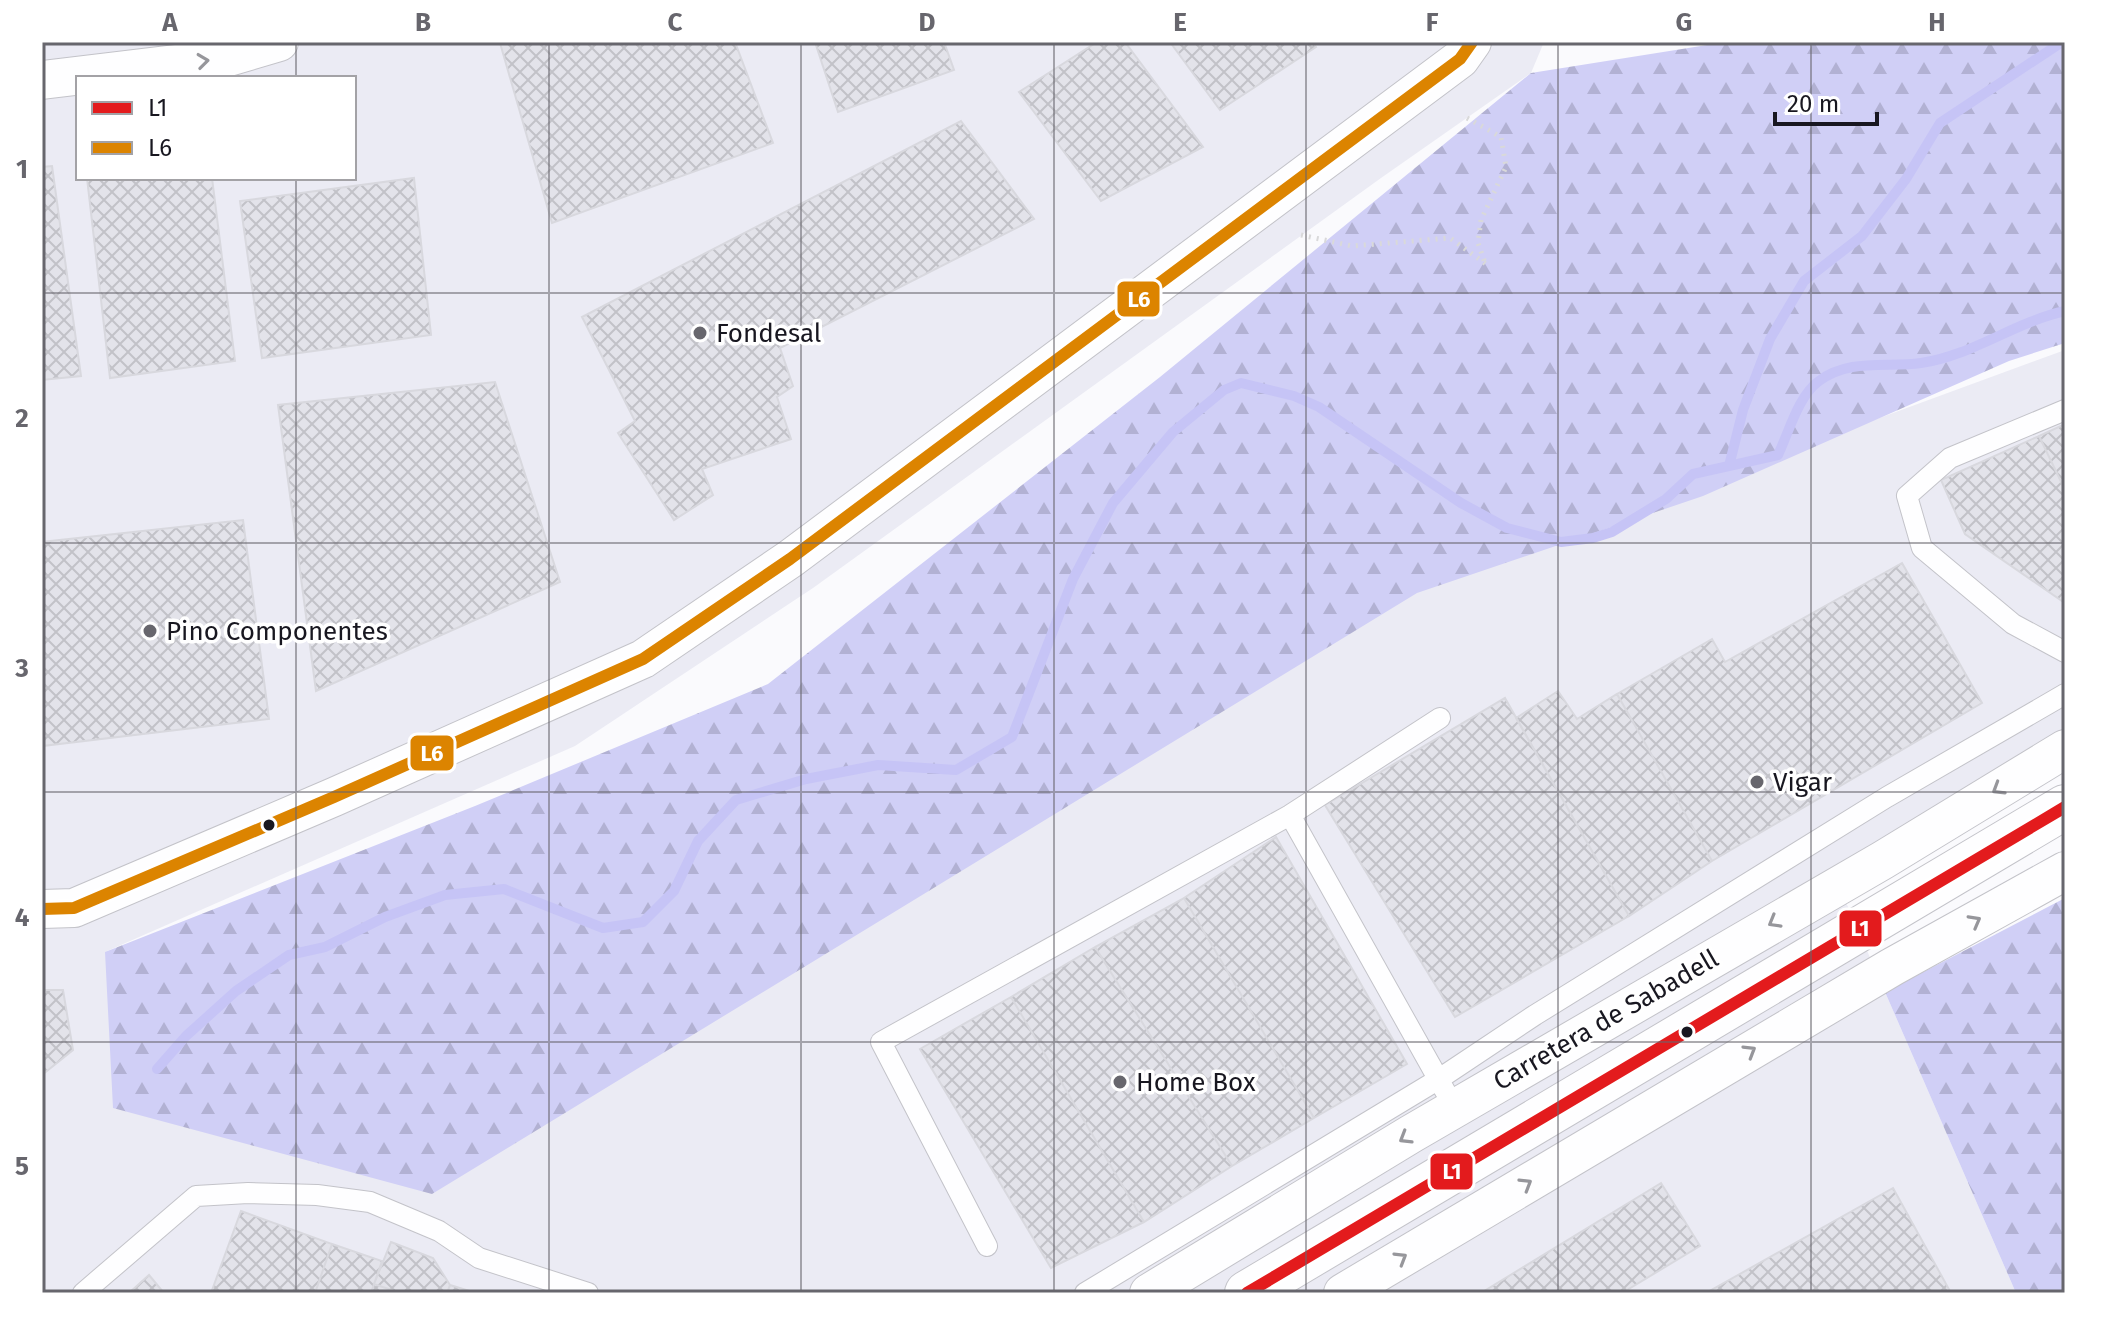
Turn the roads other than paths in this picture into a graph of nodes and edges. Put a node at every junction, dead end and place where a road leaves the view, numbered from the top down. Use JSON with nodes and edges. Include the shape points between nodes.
{"nodes":[{"id":1,"x":279,"y":42,"type":"edge"},
{"id":2,"x":1472,"y":42,"type":"edge"},
{"id":3,"x":42,"y":80,"type":"edge"},
{"id":4,"x":2065,"y":410,"type":"edge"},
{"id":5,"x":2065,"y":652,"type":"edge"},
{"id":6,"x":2065,"y":694,"type":"edge"},
{"id":7,"x":1440,"y":718,"type":"dead end"},
{"id":8,"x":2065,"y":749,"type":"edge"},
{"id":9,"x":2065,"y":807,"type":"edge"},
{"id":10,"x":1290,"y":815,"type":"junction"},
{"id":11,"x":2065,"y":871,"type":"edge"},
{"id":12,"x":42,"y":909,"type":"edge"},
{"id":13,"x":1447,"y":1094,"type":"junction"},
{"id":14,"x":987,"y":1246,"type":"dead end"},
{"id":15,"x":83,"y":1293,"type":"edge"},
{"id":16,"x":588,"y":1293,"type":"edge"},
{"id":17,"x":1085,"y":1293,"type":"edge"},
{"id":18,"x":1149,"y":1293,"type":"edge"},
{"id":19,"x":1247,"y":1293,"type":"edge"},
{"id":20,"x":1343,"y":1293,"type":"edge"}],
"edges":[{"from":3,"to":1,"type":"street","one_way":true,"via":[[225,58]]},
{"from":2,"to":12,"type":"street","via":[[1460,59],[790,559],[643,659],[74,908]]},
{"from":4,"to":5,"type":"lane","via":[[1950,458],[1907,496],[1922,548],[2013,624]]},
{"from":6,"to":13,"type":"lane","via":[[1535,1015]]},
{"from":7,"to":10,"type":"lane"},
{"from":8,"to":13,"type":"street","name":"Carretera de Sabadell","one_way":true,"via":[[1883,860]]},
{"from":9,"to":19,"type":"main road"},
{"from":10,"to":13,"type":"lane"},
{"from":10,"to":14,"type":"lane","via":[[881,1042]]},
{"from":20,"to":11,"type":"street","one_way":true,"via":[[1892,967]]},
{"from":13,"to":17,"type":"lane"},
{"from":13,"to":18,"type":"street","name":"Carretera de Sabadell","one_way":true},
{"from":15,"to":16,"type":"lane","via":[[196,1196],[248,1193],[370,1202],[439,1231],[479,1258]]}]}
